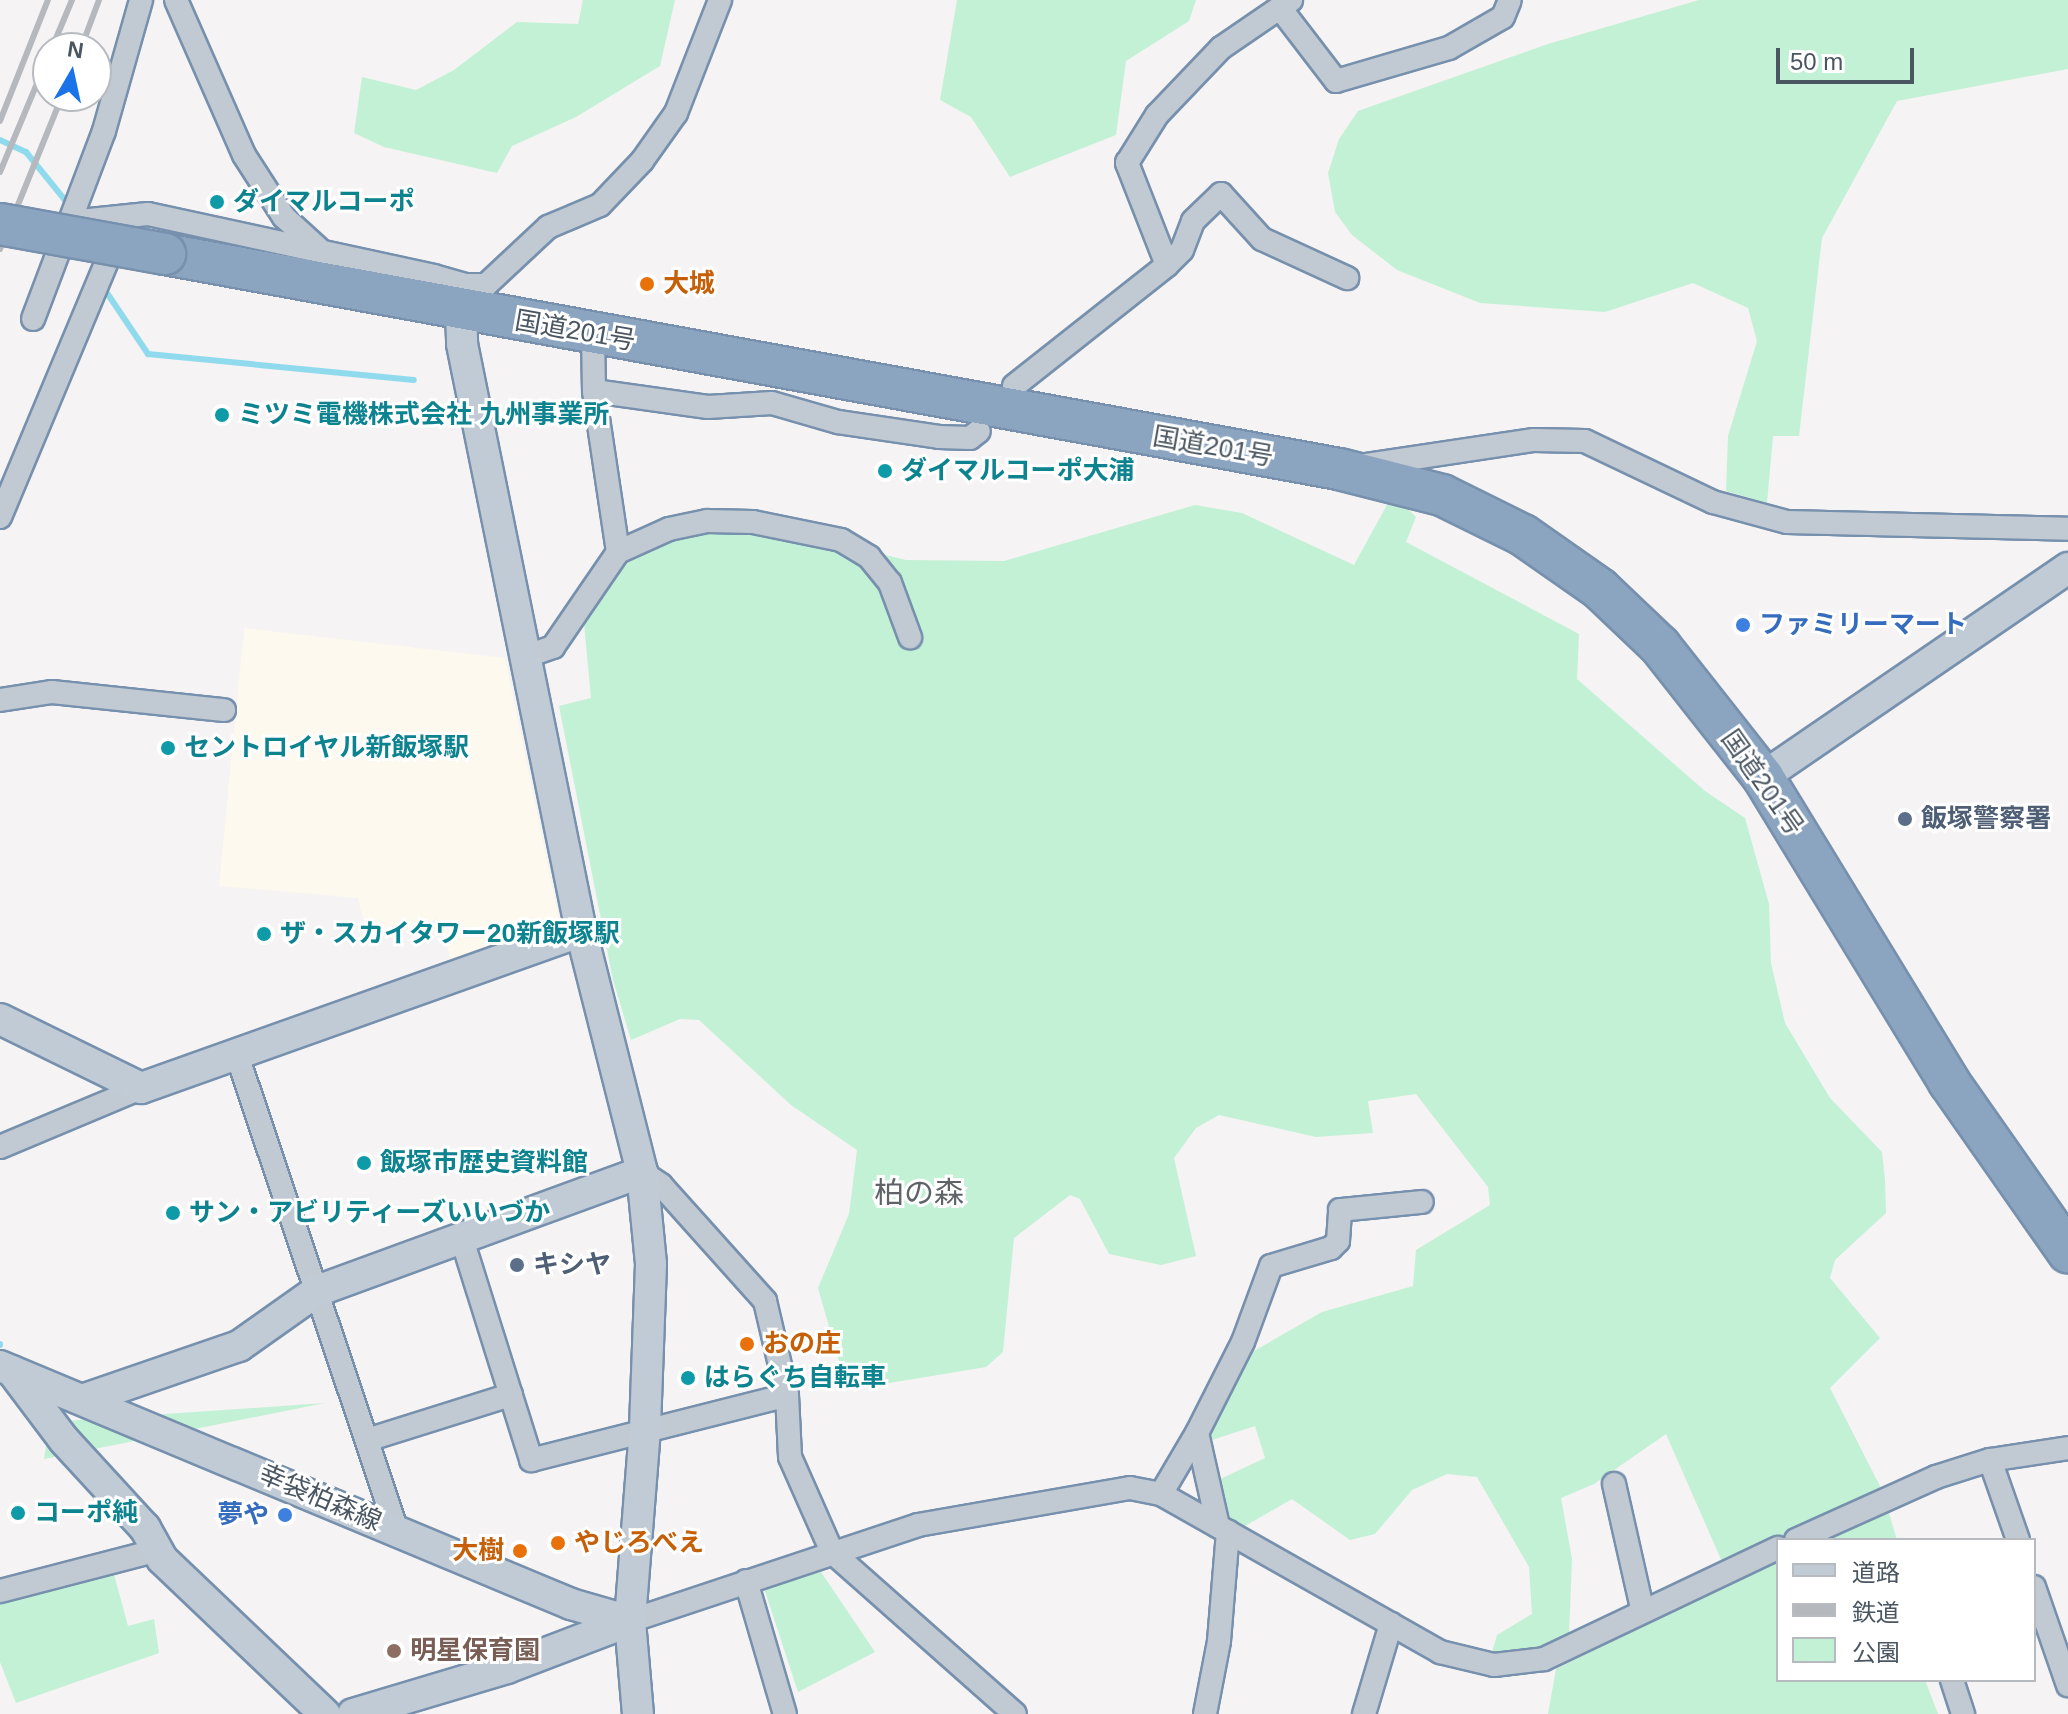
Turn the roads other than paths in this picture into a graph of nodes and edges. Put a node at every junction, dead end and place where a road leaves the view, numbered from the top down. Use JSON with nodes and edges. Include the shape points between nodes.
{"nodes":[{"id":1,"x":141,"y":0,"type":"edge"},
{"id":2,"x":176,"y":0,"type":"edge"},
{"id":3,"x":720,"y":0,"type":"edge"},
{"id":4,"x":1510,"y":0,"type":"edge"},
{"id":5,"x":1286,"y":4,"type":"edge"},
{"id":6,"x":126,"y":218,"type":"junction"},
{"id":7,"x":70,"y":222,"type":"junction"},
{"id":8,"x":0,"y":224,"type":"edge"},
{"id":9,"x":322,"y":251,"type":"junction"},
{"id":10,"x":1167,"y":265,"type":"junction"},
{"id":11,"x":1347,"y":278,"type":"dead end"},
{"id":12,"x":464,"y":298,"type":"junction"},
{"id":13,"x":33,"y":319,"type":"dead end"},
{"id":14,"x":593,"y":334,"type":"junction"},
{"id":15,"x":1014,"y":386,"type":"dead end"},
{"id":16,"x":594,"y":391,"type":"junction"},
{"id":17,"x":979,"y":431,"type":"dead end"},
{"id":18,"x":1339,"y":469,"type":"junction"},
{"id":19,"x":0,"y":517,"type":"edge"},
{"id":20,"x":2068,"y":529,"type":"edge"},
{"id":21,"x":618,"y":552,"type":"junction"},
{"id":22,"x":2068,"y":568,"type":"edge"},
{"id":23,"x":910,"y":637,"type":"dead end"},
{"id":24,"x":524,"y":657,"type":"junction"},
{"id":25,"x":0,"y":700,"type":"edge"},
{"id":26,"x":224,"y":710,"type":"dead end"},
{"id":27,"x":1763,"y":777,"type":"junction"},
{"id":28,"x":581,"y":931,"type":"junction"},
{"id":29,"x":0,"y":1019,"type":"edge"},
{"id":30,"x":237,"y":1055,"type":"junction"},
{"id":31,"x":141,"y":1088,"type":"junction"},
{"id":32,"x":0,"y":1147,"type":"edge"},
{"id":33,"x":642,"y":1172,"type":"junction"},
{"id":34,"x":1422,"y":1202,"type":"dead end"},
{"id":35,"x":461,"y":1236,"type":"junction"},
{"id":36,"x":2068,"y":1252,"type":"edge"},
{"id":37,"x":317,"y":1291,"type":"junction"},
{"id":38,"x":6,"y":1369,"type":"edge"},
{"id":39,"x":511,"y":1395,"type":"junction"},
{"id":40,"x":787,"y":1395,"type":"junction"},
{"id":41,"x":85,"y":1399,"type":"junction"},
{"id":42,"x":645,"y":1429,"type":"junction"},
{"id":43,"x":1197,"y":1433,"type":"junction"},
{"id":44,"x":367,"y":1440,"type":"junction"},
{"id":45,"x":2068,"y":1448,"type":"edge"},
{"id":46,"x":1990,"y":1460,"type":"junction"},
{"id":47,"x":1614,"y":1484,"type":"dead end"},
{"id":48,"x":1161,"y":1494,"type":"junction"},
{"id":49,"x":1223,"y":1529,"type":"junction"},
{"id":50,"x":397,"y":1531,"type":"junction"},
{"id":51,"x":1800,"y":1538,"type":"edge"},
{"id":52,"x":2017,"y":1538,"type":"edge"},
{"id":53,"x":1776,"y":1549,"type":"edge"},
{"id":54,"x":158,"y":1550,"type":"junction"},
{"id":55,"x":832,"y":1552,"type":"junction"},
{"id":56,"x":746,"y":1581,"type":"junction"},
{"id":57,"x":0,"y":1591,"type":"edge"},
{"id":58,"x":2036,"y":1593,"type":"edge"},
{"id":59,"x":1642,"y":1608,"type":"junction"},
{"id":60,"x":630,"y":1621,"type":"junction"},
{"id":61,"x":1391,"y":1624,"type":"junction"},
{"id":62,"x":1953,"y":1682,"type":"edge"},
{"id":63,"x":2068,"y":1685,"type":"edge"},
{"id":64,"x":325,"y":1714,"type":"edge"},
{"id":65,"x":353,"y":1714,"type":"edge"},
{"id":66,"x":638,"y":1714,"type":"edge"},
{"id":67,"x":785,"y":1714,"type":"edge"},
{"id":68,"x":1015,"y":1714,"type":"edge"},
{"id":69,"x":1205,"y":1714,"type":"edge"},
{"id":70,"x":1364,"y":1714,"type":"edge"},
{"id":71,"x":1963,"y":1714,"type":"edge"}],
"edges":[{"from":1,"to":7,"type":"street","via":[[104,131]]},
{"from":2,"to":9,"type":"street","via":[[244,155],[284,217]]},
{"from":3,"to":12,"type":"street","via":[[676,113],[642,161],[600,205],[548,227],[486,285]]},
{"from":4,"to":5,"type":"street","via":[[1503,17],[1449,48],[1336,81]]},
{"from":5,"to":10,"type":"street","via":[[1221,48],[1157,115],[1127,163],[1134,193]]},
{"from":6,"to":7,"type":"street"},
{"from":6,"to":9,"type":"street","via":[[148,214]]},
{"from":6,"to":19,"type":"street"},
{"from":7,"to":13,"type":"street"},
{"from":8,"to":12,"type":"highway","name":"国道201号","bridge":true},
{"from":9,"to":12,"type":"street"},
{"from":10,"to":11,"type":"street","via":[[1182,250],[1193,221],[1221,194],[1262,239]]},
{"from":10,"to":15,"type":"street"},
{"from":12,"to":14,"type":"highway","name":"国道201号"},
{"from":12,"to":24,"type":"street","via":[[462,344]]},
{"from":14,"to":16,"type":"street"},
{"from":14,"to":18,"type":"highway","name":"国道201号"},
{"from":16,"to":17,"type":"street","via":[[708,407],[772,403],[838,422],[939,437],[970,438]]},
{"from":16,"to":21,"type":"street"},
{"from":18,"to":20,"type":"street","via":[[1534,440],[1585,441],[1713,502],[1787,522]]},
{"from":18,"to":27,"type":"highway","name":"国道201号","via":[[1442,495],[1523,535],[1600,589],[1660,646]]},
{"from":21,"to":23,"type":"street","via":[[669,529],[707,521],[766,524],[841,540],[869,557],[890,583]]},
{"from":21,"to":24,"type":"street","via":[[553,647]]},
{"from":22,"to":27,"type":"street"},
{"from":24,"to":28,"type":"street"},
{"from":25,"to":26,"type":"street","via":[[52,692]]},
{"from":27,"to":36,"type":"highway","name":"国道201号","via":[[1949,1082]]},
{"from":28,"to":30,"type":"street"},
{"from":28,"to":33,"type":"street"},
{"from":29,"to":31,"type":"street"},
{"from":30,"to":31,"type":"street"},
{"from":30,"to":37,"type":"street"},
{"from":31,"to":32,"type":"street"},
{"from":33,"to":35,"type":"street"},
{"from":33,"to":40,"type":"street","via":[[661,1185],[765,1301]]},
{"from":33,"to":42,"type":"street","via":[[651,1264]]},
{"from":34,"to":43,"type":"street","via":[[1340,1210],[1338,1241],[1331,1248],[1271,1266],[1243,1342]]},
{"from":35,"to":37,"type":"street","via":[[421,1257]]},
{"from":35,"to":39,"type":"street"},
{"from":37,"to":41,"type":"street","via":[[239,1346]]},
{"from":37,"to":44,"type":"street"},
{"from":38,"to":41,"type":"street","name":"幸袋柏森線"},
{"from":38,"to":54,"type":"street","name":"幸袋柏森線","via":[[145,1528]]},
{"from":39,"to":42,"type":"street","via":[[531,1460]]},
{"from":39,"to":44,"type":"street"},
{"from":40,"to":42,"type":"street"},
{"from":40,"to":55,"type":"street","via":[[790,1457]]},
{"from":41,"to":50,"type":"street","name":"幸袋柏森線"},
{"from":42,"to":60,"type":"street"},
{"from":43,"to":48,"type":"street"},
{"from":43,"to":49,"type":"street"},
{"from":44,"to":50,"type":"street"},
{"from":45,"to":46,"type":"street"},
{"from":46,"to":51,"type":"street","via":[[1936,1477]]},
{"from":46,"to":52,"type":"street"},
{"from":47,"to":59,"type":"street"},
{"from":48,"to":49,"type":"street"},
{"from":48,"to":55,"type":"street","via":[[1130,1488],[1015,1504],[918,1525]]},
{"from":49,"to":61,"type":"street"},
{"from":49,"to":69,"type":"street","via":[[1219,1641]]},
{"from":50,"to":60,"type":"street","name":"幸袋柏森線","via":[[571,1604]]},
{"from":53,"to":59,"type":"street"},
{"from":54,"to":57,"type":"street"},
{"from":54,"to":64,"type":"street","name":"幸袋柏森線"},
{"from":55,"to":56,"type":"street"},
{"from":55,"to":68,"type":"street"},
{"from":56,"to":60,"type":"street"},
{"from":56,"to":67,"type":"street"},
{"from":58,"to":63,"type":"street"},
{"from":59,"to":61,"type":"street","via":[[1544,1659],[1494,1665],[1440,1652]]},
{"from":60,"to":65,"type":"street","via":[[507,1668]]},
{"from":60,"to":66,"type":"street"},
{"from":61,"to":70,"type":"street"},
{"from":62,"to":71,"type":"street"}]}
